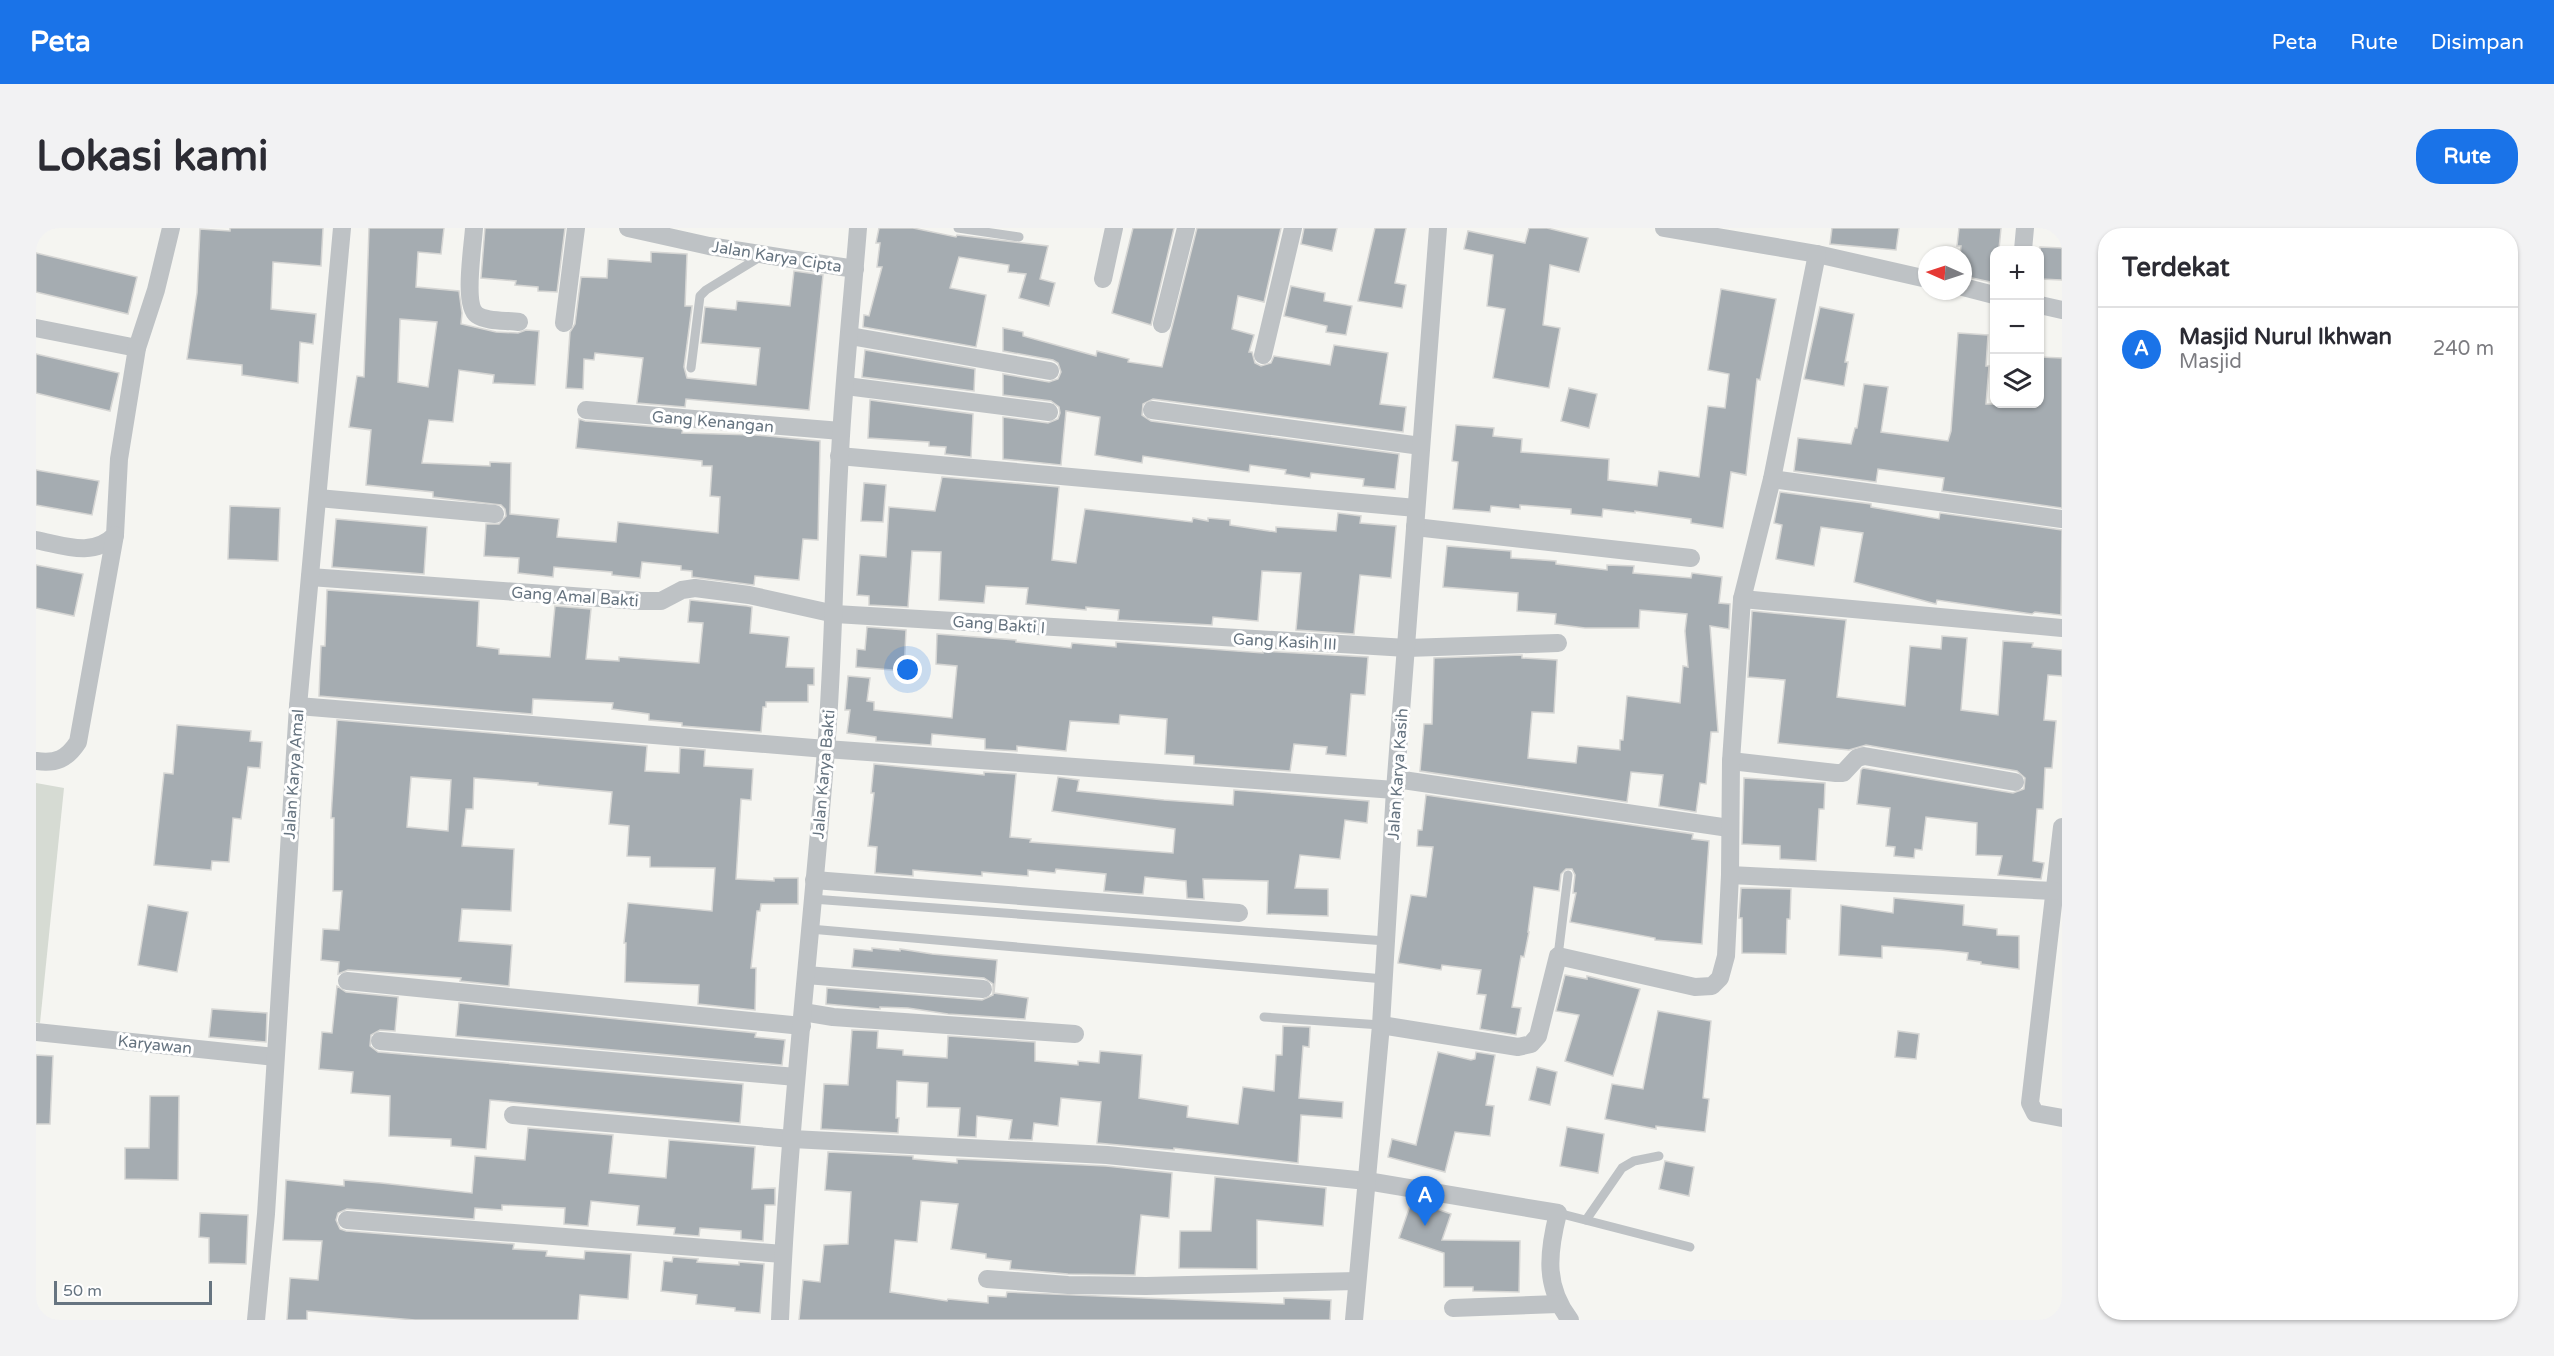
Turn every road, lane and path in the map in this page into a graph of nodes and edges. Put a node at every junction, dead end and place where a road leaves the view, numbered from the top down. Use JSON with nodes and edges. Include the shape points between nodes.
{"nodes":[{"id":1,"x":171,"y":228,"type":"edge"},
{"id":2,"x":342,"y":228,"type":"edge"},
{"id":3,"x":474,"y":228,"type":"edge"},
{"id":4,"x":576,"y":228,"type":"edge"},
{"id":5,"x":628,"y":228,"type":"edge"},
{"id":6,"x":858,"y":228,"type":"edge"},
{"id":7,"x":958,"y":228,"type":"edge"},
{"id":8,"x":1114,"y":228,"type":"edge"},
{"id":9,"x":1186,"y":228,"type":"edge"},
{"id":10,"x":1293,"y":228,"type":"edge"},
{"id":11,"x":1438,"y":228,"type":"edge"},
{"id":12,"x":1664,"y":228,"type":"edge"},
{"id":13,"x":2025,"y":228,"type":"edge"},
{"id":14,"x":1019,"y":237,"type":"dead end"},
{"id":15,"x":2023,"y":246,"type":"edge"},
{"id":16,"x":765,"y":254,"type":"junction"},
{"id":17,"x":1817,"y":254,"type":"junction"},
{"id":18,"x":855,"y":269,"type":"junction"},
{"id":19,"x":1918,"y":277,"type":"edge"},
{"id":20,"x":1103,"y":279,"type":"dead end"},
{"id":21,"x":1972,"y":290,"type":"edge"},
{"id":22,"x":1990,"y":294,"type":"edge"},
{"id":23,"x":2044,"y":306,"type":"edge"},
{"id":24,"x":2062,"y":310,"type":"edge"},
{"id":25,"x":519,"y":321,"type":"dead end"},
{"id":26,"x":564,"y":323,"type":"dead end"},
{"id":27,"x":1162,"y":324,"type":"dead end"},
{"id":28,"x":36,"y":328,"type":"edge"},
{"id":29,"x":850,"y":336,"type":"junction"},
{"id":30,"x":137,"y":348,"type":"junction"},
{"id":31,"x":1263,"y":355,"type":"dead end"},
{"id":32,"x":691,"y":368,"type":"dead end"},
{"id":33,"x":1050,"y":371,"type":"dead end"},
{"id":34,"x":846,"y":386,"type":"junction"},
{"id":35,"x":586,"y":410,"type":"dead end"},
{"id":36,"x":1152,"y":410,"type":"dead end"},
{"id":37,"x":1049,"y":412,"type":"dead end"},
{"id":38,"x":841,"y":431,"type":"junction"},
{"id":39,"x":1421,"y":446,"type":"junction"},
{"id":40,"x":839,"y":456,"type":"junction"},
{"id":41,"x":1772,"y":479,"type":"junction"},
{"id":42,"x":318,"y":498,"type":"junction"},
{"id":43,"x":1416,"y":508,"type":"junction"},
{"id":44,"x":495,"y":514,"type":"dead end"},
{"id":45,"x":2062,"y":519,"type":"edge"},
{"id":46,"x":1415,"y":527,"type":"junction"},
{"id":47,"x":115,"y":535,"type":"junction"},
{"id":48,"x":36,"y":540,"type":"edge"},
{"id":49,"x":1691,"y":558,"type":"dead end"},
{"id":50,"x":310,"y":577,"type":"junction"},
{"id":51,"x":1742,"y":599,"type":"junction"},
{"id":52,"x":835,"y":614,"type":"junction"},
{"id":53,"x":2062,"y":628,"type":"edge"},
{"id":54,"x":1164,"y":634,"type":"joint"},
{"id":55,"x":1558,"y":643,"type":"dead end"},
{"id":56,"x":1407,"y":648,"type":"junction"},
{"id":57,"x":298,"y":706,"type":"junction"},
{"id":58,"x":826,"y":749,"type":"junction"},
{"id":59,"x":36,"y":761,"type":"edge"},
{"id":60,"x":1731,"y":761,"type":"junction"},
{"id":61,"x":2015,"y":782,"type":"dead end"},
{"id":62,"x":1396,"y":784,"type":"junction"},
{"id":63,"x":2062,"y":827,"type":"edge"},
{"id":64,"x":1729,"y":828,"type":"junction"},
{"id":65,"x":1568,"y":875,"type":"dead end"},
{"id":66,"x":1730,"y":875,"type":"junction"},
{"id":67,"x":814,"y":880,"type":"junction"},
{"id":68,"x":2054,"y":891,"type":"junction"},
{"id":69,"x":812,"y":899,"type":"junction"},
{"id":70,"x":1239,"y":913,"type":"dead end"},
{"id":71,"x":810,"y":929,"type":"junction"},
{"id":72,"x":1386,"y":941,"type":"junction"},
{"id":73,"x":1557,"y":956,"type":"junction"},
{"id":74,"x":806,"y":975,"type":"junction"},
{"id":75,"x":1384,"y":979,"type":"junction"},
{"id":76,"x":347,"y":981,"type":"dead end"},
{"id":77,"x":983,"y":988,"type":"dead end"},
{"id":78,"x":1264,"y":1017,"type":"dead end"},
{"id":79,"x":802,"y":1019,"type":"junction"},
{"id":80,"x":1381,"y":1025,"type":"junction"},
{"id":81,"x":36,"y":1032,"type":"edge"},
{"id":82,"x":1075,"y":1034,"type":"dead end"},
{"id":83,"x":380,"y":1041,"type":"dead end"},
{"id":84,"x":275,"y":1057,"type":"junction"},
{"id":85,"x":796,"y":1077,"type":"junction"},
{"id":86,"x":513,"y":1115,"type":"dead end"},
{"id":87,"x":2062,"y":1118,"type":"edge"},
{"id":88,"x":792,"y":1139,"type":"junction"},
{"id":89,"x":1659,"y":1156,"type":"dead end"},
{"id":90,"x":1367,"y":1181,"type":"junction"},
{"id":91,"x":1558,"y":1213,"type":"junction"},
{"id":92,"x":347,"y":1220,"type":"dead end"},
{"id":93,"x":1586,"y":1220,"type":"junction"},
{"id":94,"x":1690,"y":1248,"type":"dead end"},
{"id":95,"x":783,"y":1254,"type":"junction"},
{"id":96,"x":987,"y":1279,"type":"dead end"},
{"id":97,"x":1357,"y":1281,"type":"junction"},
{"id":98,"x":1558,"y":1304,"type":"junction"},
{"id":99,"x":1453,"y":1308,"type":"dead end"},
{"id":100,"x":256,"y":1320,"type":"edge"},
{"id":101,"x":780,"y":1320,"type":"edge"},
{"id":102,"x":1354,"y":1320,"type":"edge"},
{"id":103,"x":1570,"y":1320,"type":"edge"}],
"edges":[{"from":1,"to":30,"type":"street"},
{"from":2,"to":42,"type":"street","name":"Jalan Karya Amal"},
{"from":3,"to":25,"type":"street","via":[[471,306],[486,319]]},
{"from":4,"to":26,"type":"street"},
{"from":5,"to":16,"type":"street","name":"Jalan Karya Cipta"},
{"from":6,"to":18,"type":"street","name":"Jalan Karya Bakti"},
{"from":7,"to":14,"type":"lane"},
{"from":8,"to":20,"type":"street"},
{"from":9,"to":27,"type":"street"},
{"from":10,"to":31,"type":"street"},
{"from":11,"to":39,"type":"street","name":"Jalan Karya Kasih"},
{"from":12,"to":17,"type":"street"},
{"from":13,"to":15,"type":"street"},
{"from":16,"to":18,"type":"street","name":"Jalan Karya Cipta"},
{"from":16,"to":32,"type":"lane","via":[[700,296]]},
{"from":17,"to":19,"type":"street"},
{"from":17,"to":41,"type":"street"},
{"from":18,"to":29,"type":"street","name":"Jalan Karya Bakti"},
{"from":21,"to":22,"type":"street"},
{"from":23,"to":24,"type":"street"},
{"from":28,"to":30,"type":"street"},
{"from":29,"to":33,"type":"street"},
{"from":29,"to":34,"type":"street","name":"Jalan Karya Bakti"},
{"from":30,"to":47,"type":"street","via":[[119,459]]},
{"from":34,"to":37,"type":"street"},
{"from":34,"to":38,"type":"street","name":"Jalan Karya Bakti"},
{"from":35,"to":38,"type":"street","name":"Gang Kenangan"},
{"from":36,"to":39,"type":"street"},
{"from":38,"to":40,"type":"street","name":"Jalan Karya Bakti"},
{"from":39,"to":43,"type":"street","name":"Jalan Karya Kasih"},
{"from":40,"to":43,"type":"street"},
{"from":40,"to":52,"type":"street","name":"Jalan Karya Bakti"},
{"from":41,"to":45,"type":"street"},
{"from":41,"to":51,"type":"street"},
{"from":42,"to":44,"type":"street"},
{"from":42,"to":50,"type":"street","name":"Jalan Karya Amal"},
{"from":43,"to":46,"type":"street","name":"Jalan Karya Kasih"},
{"from":46,"to":49,"type":"street"},
{"from":46,"to":56,"type":"street","name":"Jalan Karya Kasih"},
{"from":47,"to":48,"type":"street","via":[[99,547],[84,549]]},
{"from":47,"to":59,"type":"street","via":[[78,742],[59,761]]},
{"from":50,"to":52,"type":"street","name":"Gang Amal Bakti","via":[[641,601],[661,601],[695,588]]},
{"from":50,"to":57,"type":"street","name":"Jalan Karya Amal"},
{"from":51,"to":53,"type":"street"},
{"from":51,"to":60,"type":"street"},
{"from":52,"to":54,"type":"street","name":"Gang Bakti I"},
{"from":52,"to":58,"type":"street","name":"Jalan Karya Bakti"},
{"from":54,"to":56,"type":"street","name":"Gang Kasih III"},
{"from":55,"to":56,"type":"street","name":"Gang Kasih III"},
{"from":56,"to":62,"type":"street","name":"Jalan Karya Kasih"},
{"from":57,"to":58,"type":"street"},
{"from":57,"to":84,"type":"street","name":"Jalan Karya Amal"},
{"from":58,"to":62,"type":"street"},
{"from":58,"to":67,"type":"street","name":"Jalan Karya Bakti"},
{"from":60,"to":61,"type":"street","via":[[1836,773],[1864,756]]},
{"from":60,"to":64,"type":"street"},
{"from":62,"to":64,"type":"street"},
{"from":62,"to":72,"type":"street","name":"Jalan Karya Kasih"},
{"from":63,"to":68,"type":"street"},
{"from":64,"to":66,"type":"street"},
{"from":65,"to":73,"type":"lane"},
{"from":66,"to":68,"type":"street"},
{"from":66,"to":73,"type":"street","via":[[1726,956],[1720,978],[1712,987],[1695,987]]},
{"from":67,"to":69,"type":"street","name":"Jalan Karya Bakti"},
{"from":67,"to":70,"type":"street"},
{"from":68,"to":87,"type":"street","via":[[2030,1103],[2035,1113]]},
{"from":69,"to":71,"type":"street","name":"Jalan Karya Bakti"},
{"from":69,"to":72,"type":"lane"},
{"from":71,"to":74,"type":"street","name":"Jalan Karya Bakti"},
{"from":71,"to":75,"type":"lane"},
{"from":72,"to":75,"type":"street","name":"Jalan Karya Kasih"},
{"from":73,"to":80,"type":"street","via":[[1538,1036],[1531,1044],[1518,1047]]},
{"from":74,"to":77,"type":"street"},
{"from":74,"to":79,"type":"street","name":"Jalan Karya Bakti"},
{"from":75,"to":80,"type":"street","name":"Jalan Karya Kasih"},
{"from":76,"to":79,"type":"street"},
{"from":78,"to":80,"type":"lane"},
{"from":79,"to":82,"type":"street","via":[[833,1017]]},
{"from":79,"to":85,"type":"street","name":"Jalan Karya Bakti"},
{"from":80,"to":90,"type":"street","name":"Jalan Karya Kasih"},
{"from":81,"to":84,"type":"street","name":"Karyawan"},
{"from":83,"to":85,"type":"street"},
{"from":84,"to":100,"type":"street","name":"Jalan Karya Amal"},
{"from":85,"to":88,"type":"street","name":"Jalan Karya Bakti"},
{"from":86,"to":88,"type":"street"},
{"from":88,"to":90,"type":"street","via":[[1107,1155]]},
{"from":88,"to":95,"type":"street","name":"Jalan Karya Bakti"},
{"from":89,"to":93,"type":"lane","via":[[1622,1168]]},
{"from":90,"to":91,"type":"street"},
{"from":90,"to":97,"type":"street","name":"Jalan Karya Kasih"},
{"from":91,"to":93,"type":"lane"},
{"from":91,"to":98,"type":"street","via":[[1549,1270]]},
{"from":92,"to":95,"type":"street"},
{"from":93,"to":94,"type":"lane"},
{"from":95,"to":101,"type":"street","name":"Jalan Karya Bakti"},
{"from":96,"to":97,"type":"street","via":[[1146,1286]]},
{"from":97,"to":102,"type":"street","name":"Jalan Karya Kasih"},
{"from":98,"to":99,"type":"street"},
{"from":98,"to":103,"type":"street"}]}
